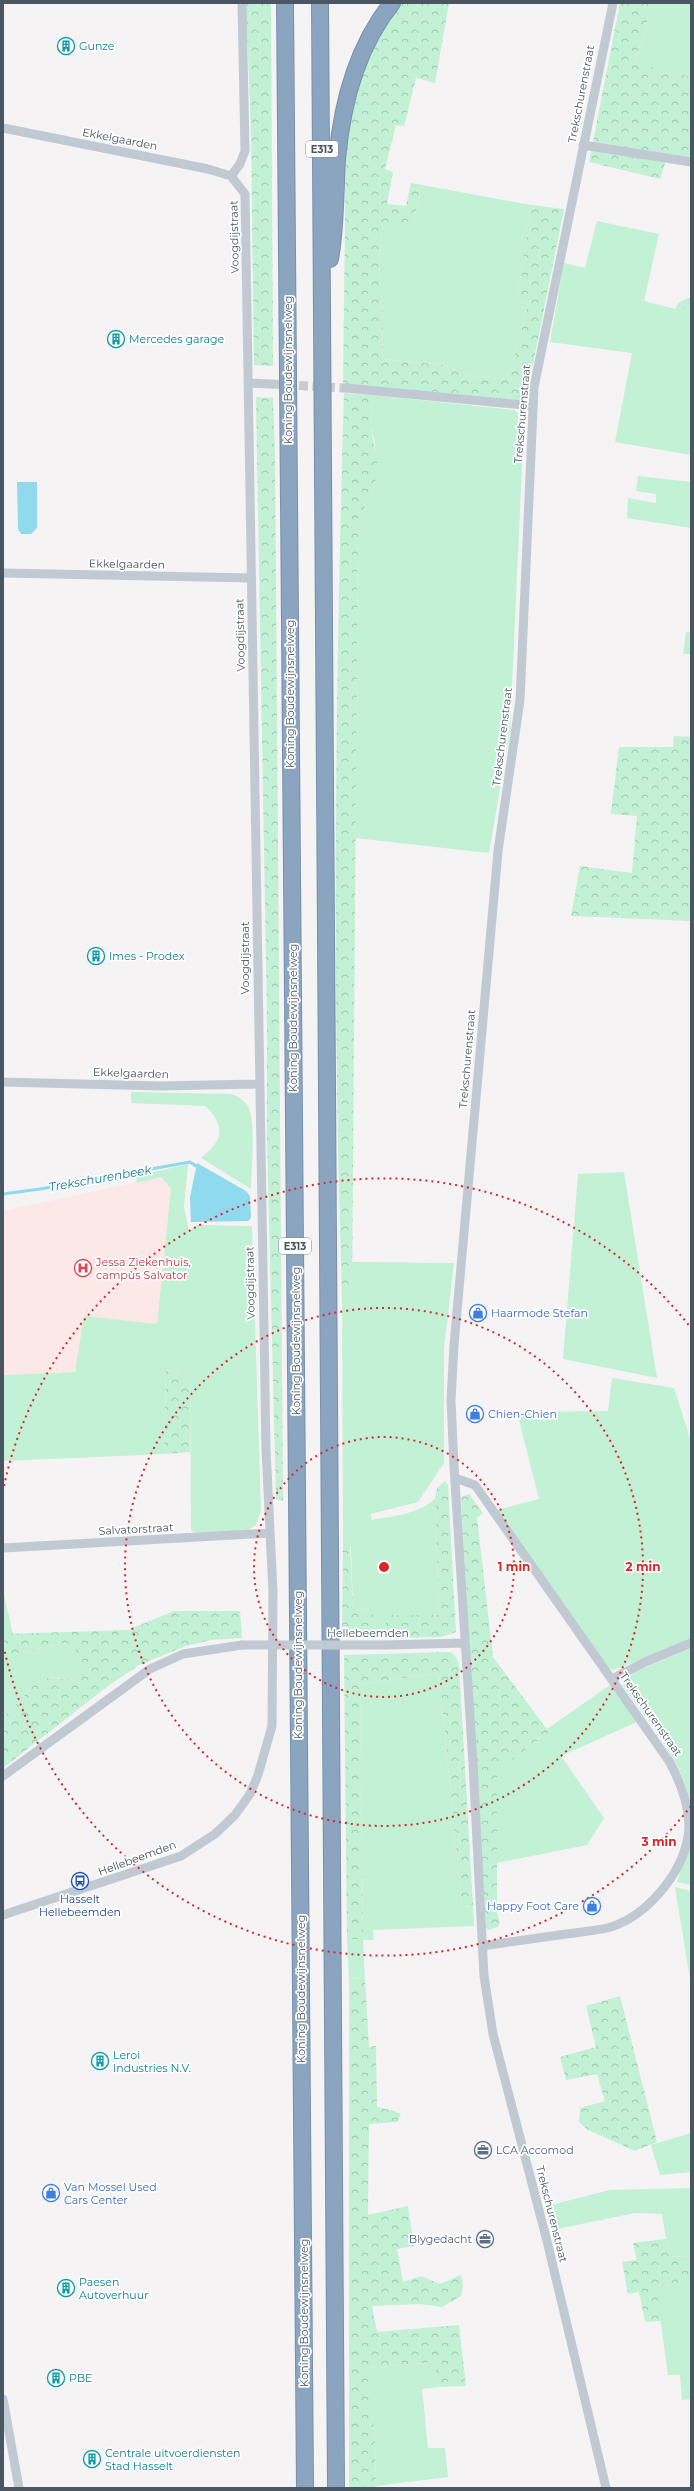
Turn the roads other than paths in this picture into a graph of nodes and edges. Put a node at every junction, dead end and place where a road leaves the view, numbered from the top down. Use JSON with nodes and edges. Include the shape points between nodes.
{"nodes":[{"id":1,"x":242,"y":3,"type":"edge"},
{"id":2,"x":285,"y":3,"type":"edge"},
{"id":3,"x":320,"y":3,"type":"edge"},
{"id":4,"x":392,"y":3,"type":"edge"},
{"id":5,"x":612,"y":3,"type":"edge"},
{"id":6,"x":3,"y":128,"type":"edge"},
{"id":7,"x":583,"y":145,"type":"junction"},
{"id":8,"x":691,"y":162,"type":"edge"},
{"id":9,"x":231,"y":176,"type":"junction"},
{"id":10,"x":323,"y":296,"type":"junction"},
{"id":11,"x":249,"y":383,"type":"junction"},
{"id":12,"x":272,"y":384,"type":"tunnel mouth"},
{"id":13,"x":346,"y":388,"type":"tunnel mouth"},
{"id":14,"x":533,"y":406,"type":"junction"},
{"id":15,"x":3,"y":573,"type":"edge"},
{"id":16,"x":251,"y":578,"type":"junction"},
{"id":17,"x":3,"y":1082,"type":"edge"},
{"id":18,"x":259,"y":1084,"type":"junction"},
{"id":19,"x":455,"y":1478,"type":"junction"},
{"id":20,"x":270,"y":1534,"type":"junction"},
{"id":21,"x":3,"y":1548,"type":"edge"},
{"id":22,"x":464,"y":1643,"type":"junction"},
{"id":23,"x":691,"y":1643,"type":"edge"},
{"id":24,"x":612,"y":1680,"type":"junction"},
{"id":25,"x":3,"y":1776,"type":"edge"},
{"id":26,"x":690,"y":1825,"type":"edge"},
{"id":27,"x":3,"y":1915,"type":"edge"},
{"id":28,"x":482,"y":1946,"type":"junction"},
{"id":29,"x":3,"y":2399,"type":"edge"},
{"id":30,"x":19,"y":2488,"type":"edge"},
{"id":31,"x":305,"y":2488,"type":"edge"},
{"id":32,"x":336,"y":2488,"type":"edge"},
{"id":33,"x":606,"y":2488,"type":"edge"}],
"edges":[{"from":1,"to":9,"type":"street","via":[[245,151]]},
{"from":2,"to":31,"type":"highway","name":"Koning Boudewijnsnelweg","number":"E313"},
{"from":3,"to":10,"type":"highway","number":"E313"},
{"from":4,"to":10,"type":"highway","via":[[367,41],[351,77],[338,158],[334,234]]},
{"from":5,"to":7,"type":"street","name":"Trekschurenstraat"},
{"from":6,"to":9,"type":"street","name":"Ekkelgaarden","via":[[208,169]]},
{"from":7,"to":8,"type":"street"},
{"from":7,"to":14,"type":"street","name":"Trekschurenstraat","via":[[542,342]]},
{"from":9,"to":11,"type":"street","name":"Voogdijstraat","via":[[245,194]]},
{"from":10,"to":32,"type":"highway","number":"E313"},
{"from":11,"to":12,"type":"street"},
{"from":11,"to":16,"type":"street","name":"Voogdijstraat"},
{"from":13,"to":14,"type":"street"},
{"from":14,"to":19,"type":"street","name":"Trekschurenstraat","via":[[520,700],[498,851],[454,1345],[451,1400]]},
{"from":15,"to":16,"type":"street","name":"Ekkelgaarden"},
{"from":16,"to":18,"type":"street","name":"Voogdijstraat"},
{"from":17,"to":18,"type":"street","name":"Ekkelgaarden","via":[[160,1086]]},
{"from":18,"to":20,"type":"street","name":"Voogdijstraat"},
{"from":19,"to":22,"type":"street","name":"Trekschurenstraat"},
{"from":19,"to":24,"type":"street","name":"Trekschurenstraat","via":[[475,1485]]},
{"from":20,"to":21,"type":"street","name":"Salvatorstraat"},
{"from":20,"to":27,"type":"street","name":"Hellebeemden","via":[[273,1592],[272,1726],[258,1775],[250,1794],[239,1810],[215,1834],[181,1856]]},
{"from":22,"to":25,"type":"street","name":"Hellebeemden","bridge":true,"via":[[242,1645],[183,1654],[133,1680]]},
{"from":22,"to":28,"type":"street","name":"Trekschurenstraat"},
{"from":23,"to":24,"type":"street","via":[[645,1662]]},
{"from":24,"to":26,"type":"street","name":"Trekschurenstraat","via":[[672,1766],[686,1800]]},
{"from":26,"to":28,"type":"street","name":"Trekschurenstraat","via":[[681,1858],[668,1882],[650,1904],[637,1913],[611,1927]]},
{"from":28,"to":33,"type":"street","name":"Trekschurenstraat","via":[[493,2034],[547,2242]]},
{"from":29,"to":30,"type":"street"}]}
